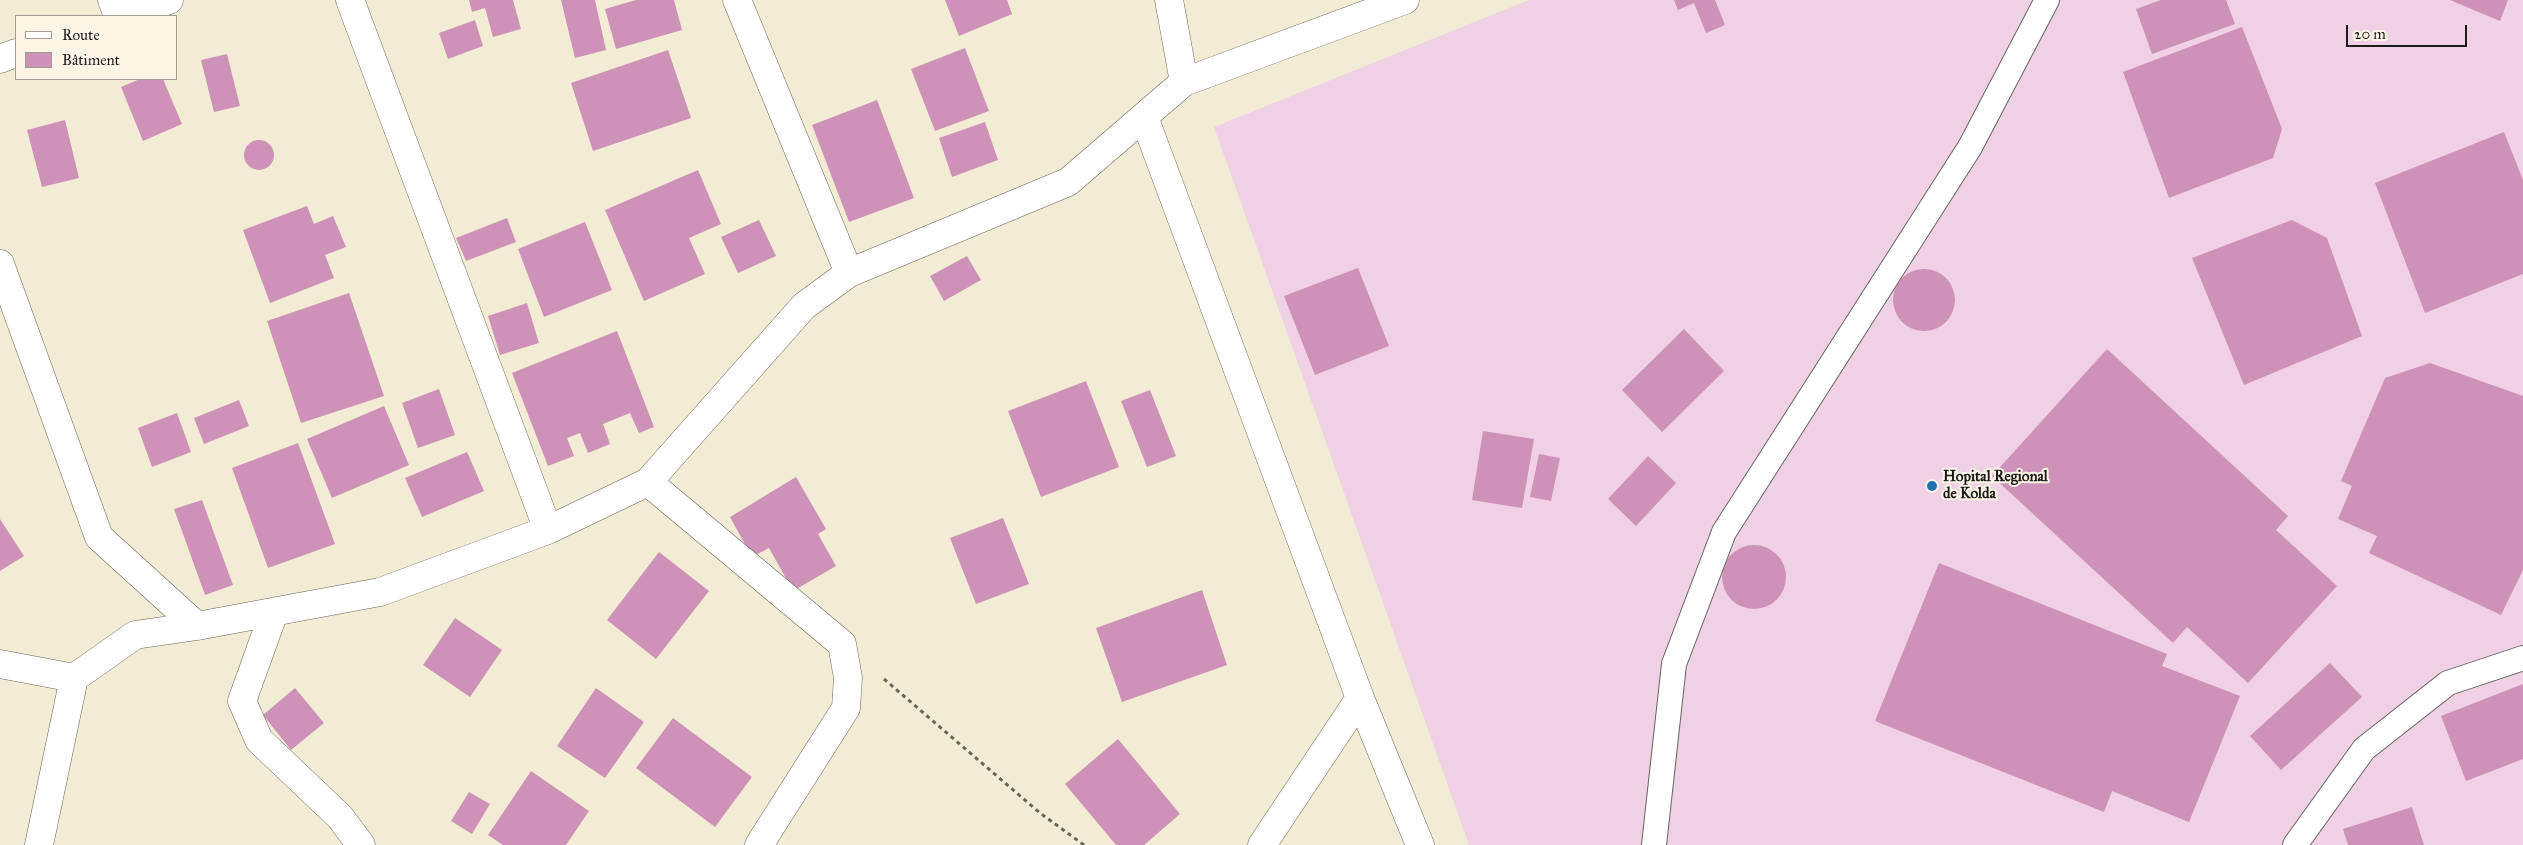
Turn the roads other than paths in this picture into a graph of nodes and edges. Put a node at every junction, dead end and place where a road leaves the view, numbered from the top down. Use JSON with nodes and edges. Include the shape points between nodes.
{"nodes":[{"id":1,"x":112,"y":0,"type":"edge"},
{"id":2,"x":169,"y":0,"type":"edge"},
{"id":3,"x":350,"y":0,"type":"edge"},
{"id":4,"x":737,"y":0,"type":"edge"},
{"id":5,"x":1169,"y":0,"type":"edge"},
{"id":6,"x":1405,"y":0,"type":"edge"},
{"id":7,"x":2047,"y":0,"type":"edge"},
{"id":8,"x":119,"y":15,"type":"edge"},
{"id":9,"x":122,"y":15,"type":"edge"},
{"id":10,"x":15,"y":53,"type":"edge"},
{"id":11,"x":0,"y":59,"type":"edge"},
{"id":12,"x":1184,"y":82,"type":"junction"},
{"id":13,"x":1144,"y":117,"type":"junction"},
{"id":14,"x":0,"y":264,"type":"edge"},
{"id":15,"x":849,"y":273,"type":"junction"},
{"id":16,"x":648,"y":482,"type":"junction"},
{"id":17,"x":548,"y":530,"type":"junction"},
{"id":18,"x":274,"y":612,"type":"junction"},
{"id":19,"x":197,"y":626,"type":"junction"},
{"id":20,"x":2523,"y":658,"type":"edge"},
{"id":21,"x":0,"y":664,"type":"edge"},
{"id":22,"x":74,"y":678,"type":"junction"},
{"id":23,"x":1360,"y":698,"type":"junction"},
{"id":24,"x":39,"y":845,"type":"edge"},
{"id":25,"x":361,"y":845,"type":"edge"},
{"id":26,"x":759,"y":845,"type":"edge"},
{"id":27,"x":1262,"y":845,"type":"edge"},
{"id":28,"x":1420,"y":845,"type":"edge"},
{"id":29,"x":1654,"y":845,"type":"edge"},
{"id":30,"x":2295,"y":845,"type":"edge"}],
"edges":[{"from":1,"to":8,"type":"street"},
{"from":2,"to":9,"type":"street"},
{"from":3,"to":17,"type":"street"},
{"from":4,"to":15,"type":"street"},
{"from":5,"to":12,"type":"street"},
{"from":6,"to":12,"type":"street"},
{"from":7,"to":29,"type":"lane","via":[[1970,147],[1724,532],[1674,664]]},
{"from":10,"to":11,"type":"street"},
{"from":12,"to":13,"type":"street"},
{"from":13,"to":15,"type":"street","via":[[1068,182]]},
{"from":13,"to":23,"type":"street"},
{"from":14,"to":19,"type":"street","via":[[99,537]]},
{"from":15,"to":16,"type":"street","via":[[804,306]]},
{"from":16,"to":17,"type":"street"},
{"from":16,"to":26,"type":"street","via":[[842,644],[848,678],[846,708]]},
{"from":17,"to":18,"type":"street","via":[[380,592]]},
{"from":18,"to":19,"type":"street"},
{"from":18,"to":25,"type":"street","via":[[242,701],[259,740],[340,817]]},
{"from":19,"to":22,"type":"street","via":[[135,634]]},
{"from":20,"to":30,"type":"lane","via":[[2448,683],[2364,749]]},
{"from":21,"to":22,"type":"street"},
{"from":22,"to":24,"type":"street"},
{"from":23,"to":27,"type":"street"},
{"from":23,"to":28,"type":"street"}]}
